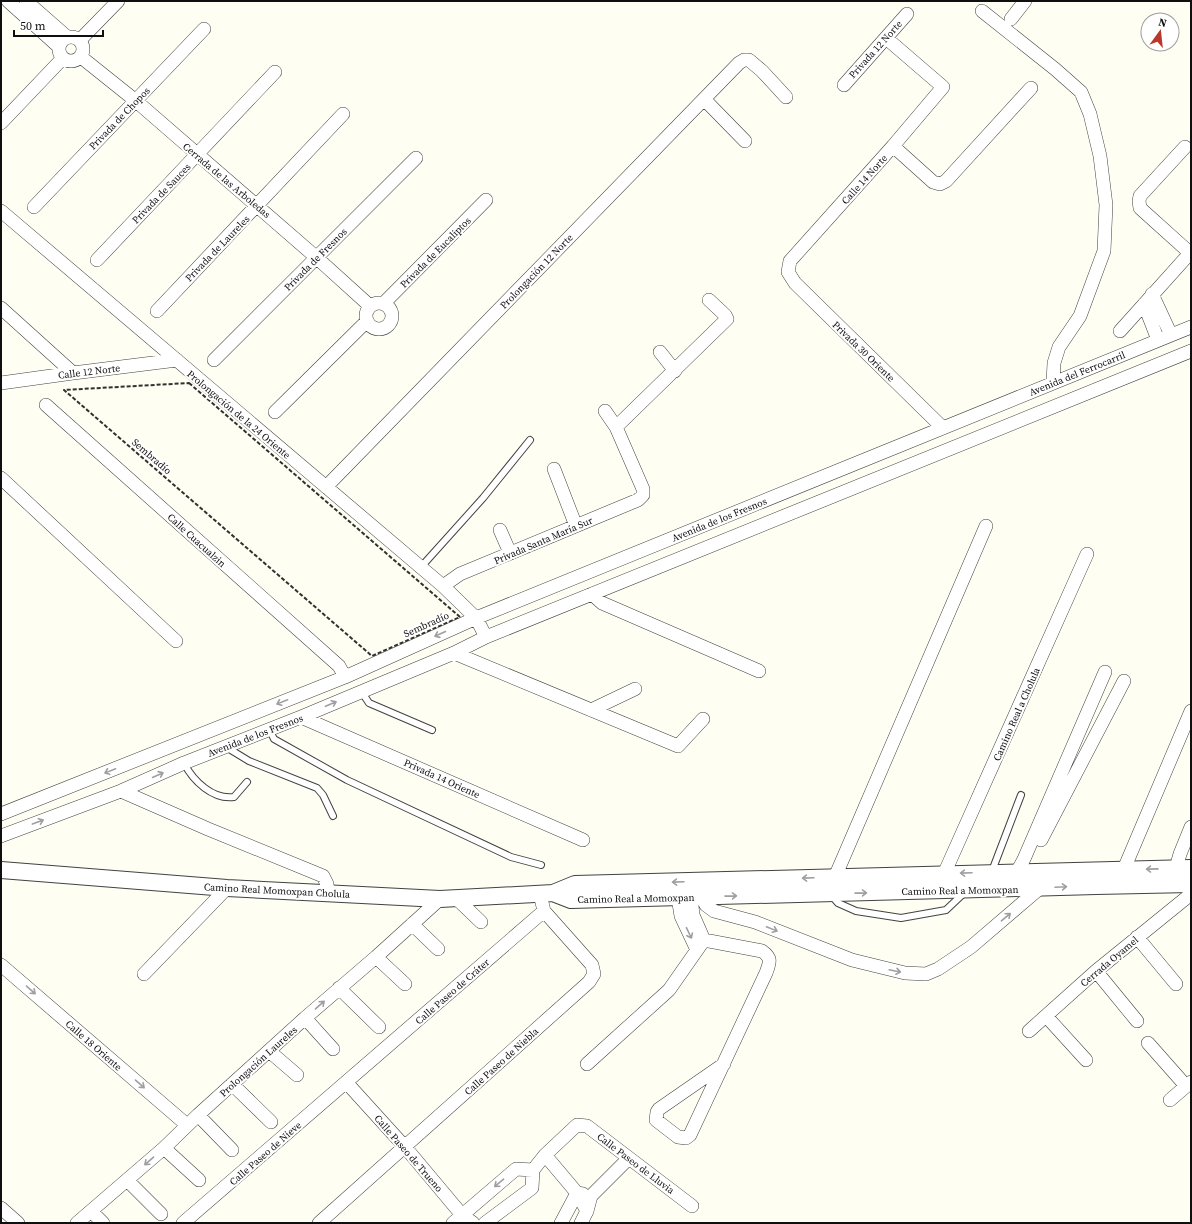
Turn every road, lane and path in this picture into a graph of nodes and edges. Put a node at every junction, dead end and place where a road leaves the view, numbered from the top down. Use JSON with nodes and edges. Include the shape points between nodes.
{"nodes":[{"id":1,"x":8,"y":1,"type":"edge"},
{"id":2,"x":26,"y":1,"type":"edge"},
{"id":3,"x":118,"y":1,"type":"edge"},
{"id":4,"x":1025,"y":1,"type":"edge"},
{"id":5,"x":982,"y":12,"type":"dead end"},
{"id":6,"x":907,"y":14,"type":"dead end"},
{"id":7,"x":1011,"y":19,"type":"dead end"},
{"id":8,"x":204,"y":29,"type":"dead end"},
{"id":9,"x":886,"y":38,"type":"junction"},
{"id":10,"x":80,"y":40,"type":"junction"},
{"id":11,"x":63,"y":47,"type":"junction"},
{"id":12,"x":81,"y":57,"type":"junction"},
{"id":13,"x":275,"y":72,"type":"dead end"},
{"id":14,"x":844,"y":85,"type":"dead end"},
{"id":15,"x":1031,"y":88,"type":"dead end"},
{"id":16,"x":786,"y":97,"type":"dead end"},
{"id":17,"x":704,"y":99,"type":"junction"},
{"id":18,"x":136,"y":101,"type":"junction"},
{"id":19,"x":343,"y":114,"type":"dead end"},
{"id":20,"x":1,"y":122,"type":"edge"},
{"id":21,"x":745,"y":141,"type":"dead end"},
{"id":22,"x":893,"y":146,"type":"junction"},
{"id":23,"x":1185,"y":147,"type":"dead end"},
{"id":24,"x":197,"y":155,"type":"junction"},
{"id":25,"x":416,"y":158,"type":"dead end"},
{"id":26,"x":486,"y":200,"type":"dead end"},
{"id":27,"x":257,"y":206,"type":"junction"},
{"id":28,"x":34,"y":207,"type":"dead end"},
{"id":29,"x":1,"y":211,"type":"edge"},
{"id":30,"x":1191,"y":252,"type":"edge"},
{"id":31,"x":317,"y":258,"type":"junction"},
{"id":32,"x":97,"y":260,"type":"dead end"},
{"id":33,"x":788,"y":272,"type":"joint"},
{"id":34,"x":1148,"y":299,"type":"junction"},
{"id":35,"x":709,"y":300,"type":"dead end"},
{"id":36,"x":384,"y":304,"type":"junction"},
{"id":37,"x":370,"y":306,"type":"junction"},
{"id":38,"x":1,"y":308,"type":"edge"},
{"id":39,"x":157,"y":311,"type":"dead end"},
{"id":40,"x":367,"y":320,"type":"junction"},
{"id":41,"x":1191,"y":327,"type":"edge"},
{"id":42,"x":1120,"y":331,"type":"dead end"},
{"id":43,"x":1171,"y":334,"type":"junction"},
{"id":44,"x":1158,"y":340,"type":"junction"},
{"id":45,"x":1191,"y":351,"type":"edge"},
{"id":46,"x":660,"y":352,"type":"dead end"},
{"id":47,"x":177,"y":360,"type":"junction"},
{"id":48,"x":214,"y":360,"type":"dead end"},
{"id":49,"x":675,"y":371,"type":"junction"},
{"id":50,"x":73,"y":373,"type":"junction"},
{"id":51,"x":1053,"y":382,"type":"junction"},
{"id":52,"x":1,"y":383,"type":"edge"},
{"id":53,"x":64,"y":390,"type":"joint"},
{"id":54,"x":46,"y":405,"type":"dead end"},
{"id":55,"x":275,"y":412,"type":"dead end"},
{"id":56,"x":605,"y":412,"type":"dead end"},
{"id":57,"x":962,"y":420,"type":"joint"},
{"id":58,"x":616,"y":427,"type":"junction"},
{"id":59,"x":943,"y":428,"type":"junction"},
{"id":60,"x":530,"y":440,"type":"dead end"},
{"id":61,"x":554,"y":469,"type":"dead end"},
{"id":62,"x":1,"y":478,"type":"edge"},
{"id":63,"x":326,"y":487,"type":"junction"},
{"id":64,"x":576,"y":526,"type":"junction"},
{"id":65,"x":986,"y":526,"type":"dead end"},
{"id":66,"x":500,"y":530,"type":"dead end"},
{"id":67,"x":510,"y":553,"type":"junction"},
{"id":68,"x":1087,"y":554,"type":"dead end"},
{"id":69,"x":421,"y":567,"type":"junction"},
{"id":70,"x":443,"y":586,"type":"junction"},
{"id":71,"x":592,"y":594,"type":"junction"},
{"id":72,"x":476,"y":618,"type":"junction"},
{"id":73,"x":486,"y":637,"type":"junction"},
{"id":74,"x":176,"y":641,"type":"dead end"},
{"id":75,"x":454,"y":653,"type":"junction"},
{"id":76,"x":760,"y":671,"type":"dead end"},
{"id":77,"x":1105,"y":672,"type":"dead end"},
{"id":78,"x":345,"y":677,"type":"junction"},
{"id":79,"x":1124,"y":681,"type":"dead end"},
{"id":80,"x":635,"y":689,"type":"dead end"},
{"id":81,"x":361,"y":691,"type":"junction"},
{"id":82,"x":591,"y":710,"type":"junction"},
{"id":83,"x":1191,"y":711,"type":"edge"},
{"id":84,"x":301,"y":717,"type":"junction"},
{"id":85,"x":703,"y":719,"type":"dead end"},
{"id":86,"x":269,"y":730,"type":"junction"},
{"id":87,"x":432,"y":730,"type":"dead end"},
{"id":88,"x":225,"y":747,"type":"junction"},
{"id":89,"x":184,"y":763,"type":"junction"},
{"id":90,"x":247,"y":782,"type":"dead end"},
{"id":91,"x":121,"y":791,"type":"junction"},
{"id":92,"x":1022,"y":795,"type":"dead end"},
{"id":93,"x":1,"y":814,"type":"edge"},
{"id":94,"x":333,"y":816,"type":"dead end"},
{"id":95,"x":1191,"y":827,"type":"edge"},
{"id":96,"x":1,"y":836,"type":"edge"},
{"id":97,"x":582,"y":840,"type":"dead end"},
{"id":98,"x":541,"y":865,"type":"dead end"},
{"id":99,"x":1184,"y":868,"type":"edge"},
{"id":100,"x":1124,"y":869,"type":"junction"},
{"id":101,"x":1,"y":870,"type":"edge"},
{"id":102,"x":1097,"y":870,"type":"junction"},
{"id":103,"x":1021,"y":872,"type":"junction"},
{"id":104,"x":991,"y":873,"type":"junction"},
{"id":105,"x":944,"y":874,"type":"junction"},
{"id":106,"x":835,"y":877,"type":"junction"},
{"id":107,"x":1191,"y":884,"type":"edge"},
{"id":108,"x":1096,"y":886,"type":"junction"},
{"id":109,"x":227,"y":888,"type":"junction"},
{"id":110,"x":1040,"y":888,"type":"junction"},
{"id":111,"x":967,"y":890,"type":"junction"},
{"id":112,"x":328,"y":893,"type":"junction"},
{"id":113,"x":830,"y":893,"type":"junction"},
{"id":114,"x":547,"y":894,"type":"junction"},
{"id":115,"x":1191,"y":894,"type":"edge"},
{"id":116,"x":690,"y":897,"type":"junction"},
{"id":117,"x":458,"y":898,"type":"junction"},
{"id":118,"x":440,"y":899,"type":"junction"},
{"id":119,"x":544,"y":911,"type":"junction"},
{"id":120,"x":481,"y":922,"type":"dead end"},
{"id":121,"x":412,"y":924,"type":"junction"},
{"id":122,"x":1137,"y":937,"type":"junction"},
{"id":123,"x":701,"y":945,"type":"junction"},
{"id":124,"x":438,"y":949,"type":"dead end"},
{"id":125,"x":376,"y":957,"type":"junction"},
{"id":126,"x":1,"y":965,"type":"edge"},
{"id":127,"x":1096,"y":971,"type":"junction"},
{"id":128,"x":144,"y":974,"type":"dead end"},
{"id":129,"x":405,"y":984,"type":"dead end"},
{"id":130,"x":1176,"y":984,"type":"dead end"},
{"id":131,"x":339,"y":988,"type":"junction"},
{"id":132,"x":1046,"y":1016,"type":"junction"},
{"id":133,"x":305,"y":1018,"type":"junction"},
{"id":134,"x":1137,"y":1022,"type":"dead end"},
{"id":135,"x":379,"y":1027,"type":"dead end"},
{"id":136,"x":1029,"y":1031,"type":"dead end"},
{"id":137,"x":1148,"y":1043,"type":"dead end"},
{"id":138,"x":333,"y":1049,"type":"dead end"},
{"id":139,"x":269,"y":1051,"type":"junction"},
{"id":140,"x":1086,"y":1060,"type":"dead end"},
{"id":141,"x":587,"y":1064,"type":"dead end"},
{"id":142,"x":724,"y":1064,"type":"junction"},
{"id":143,"x":297,"y":1075,"type":"dead end"},
{"id":144,"x":346,"y":1082,"type":"junction"},
{"id":145,"x":232,"y":1084,"type":"junction"},
{"id":146,"x":1188,"y":1084,"type":"edge"},
{"id":147,"x":1170,"y":1100,"type":"dead end"},
{"id":148,"x":198,"y":1115,"type":"junction"},
{"id":149,"x":271,"y":1122,"type":"dead end"},
{"id":150,"x":188,"y":1125,"type":"junction"},
{"id":151,"x":405,"y":1146,"type":"junction"},
{"id":152,"x":164,"y":1148,"type":"junction"},
{"id":153,"x":232,"y":1150,"type":"dead end"},
{"id":154,"x":545,"y":1155,"type":"junction"},
{"id":155,"x":629,"y":1158,"type":"junction"},
{"id":156,"x":533,"y":1170,"type":"junction"},
{"id":157,"x":127,"y":1180,"type":"junction"},
{"id":158,"x":199,"y":1180,"type":"dead end"},
{"id":159,"x":577,"y":1192,"type":"junction"},
{"id":160,"x":591,"y":1196,"type":"junction"},
{"id":161,"x":692,"y":1206,"type":"dead end"},
{"id":162,"x":1,"y":1208,"type":"edge"},
{"id":163,"x":91,"y":1211,"type":"junction"},
{"id":164,"x":587,"y":1211,"type":"junction"},
{"id":165,"x":161,"y":1214,"type":"dead end"},
{"id":166,"x":457,"y":1219,"type":"edge"},
{"id":167,"x":18,"y":1223,"type":"edge"},
{"id":168,"x":77,"y":1223,"type":"edge"},
{"id":169,"x":103,"y":1223,"type":"edge"},
{"id":170,"x":183,"y":1223,"type":"edge"},
{"id":171,"x":319,"y":1223,"type":"edge"},
{"id":172,"x":473,"y":1223,"type":"edge"},
{"id":173,"x":485,"y":1223,"type":"edge"},
{"id":174,"x":561,"y":1223,"type":"edge"},
{"id":175,"x":581,"y":1223,"type":"edge"}],
"edges":[{"from":1,"to":11,"type":"street"},
{"from":2,"to":11,"type":"street"},
{"from":3,"to":10,"type":"street"},
{"from":4,"to":7,"type":"street"},
{"from":5,"to":51,"type":"street","via":[[1055,68],[1081,92],[1090,114],[1100,156],[1106,205],[1104,251],[1080,316],[1059,348],[1054,363]]},
{"from":6,"to":9,"type":"street","name":"Privada 12 Norte"},
{"from":8,"to":18,"type":"street","name":"Privada de Chopos"},
{"from":9,"to":14,"type":"street","name":"Privada 12 Norte"},
{"from":9,"to":22,"type":"street","name":"Calle 14 Norte","via":[[943,87]]},
{"from":10,"to":11,"type":"street","via":[[74,37]]},
{"from":10,"to":12,"type":"street","via":[[84,52]]},
{"from":11,"to":12,"type":"street","via":[[69,61]]},
{"from":11,"to":20,"type":"street"},
{"from":12,"to":18,"type":"street","name":"Cerrada de las Arboledas"},
{"from":13,"to":24,"type":"street","name":"Privada de Sauces"},
{"from":15,"to":22,"type":"street","via":[[946,181],[940,184],[933,182]]},
{"from":16,"to":17,"type":"street","name":"Prolongación 12 Norte","via":[[762,71],[749,60],[744,60]]},
{"from":17,"to":21,"type":"street"},
{"from":17,"to":63,"type":"street","name":"Prolongación 12 Norte"},
{"from":18,"to":24,"type":"street","name":"Cerrada de las Arboledas"},
{"from":18,"to":28,"type":"street","name":"Privada de Chopos"},
{"from":19,"to":27,"type":"street","name":"Privada de Laureles"},
{"from":22,"to":33,"type":"street","name":"Calle 14 Norte","via":[[790,261]]},
{"from":23,"to":30,"type":"street","via":[[1140,196],[1139,202],[1140,208]]},
{"from":24,"to":27,"type":"street","name":"Cerrada de las Arboledas"},
{"from":24,"to":32,"type":"street","name":"Privada de Sauces"},
{"from":25,"to":31,"type":"street","name":"Privada de Fresnos"},
{"from":26,"to":36,"type":"street","name":"Privada de Eucaliptos"},
{"from":27,"to":31,"type":"street","name":"Cerrada de las Arboledas"},
{"from":27,"to":39,"type":"street","name":"Privada de Laureles"},
{"from":29,"to":47,"type":"street","name":"Prolongación de la 24 Oriente"},
{"from":30,"to":34,"type":"street"},
{"from":31,"to":37,"type":"street","name":"Cerrada de las Arboledas"},
{"from":31,"to":48,"type":"street","name":"Privada de Fresnos"},
{"from":33,"to":59,"type":"street","name":"Privada 30 Oriente","via":[[795,283]]},
{"from":34,"to":42,"type":"street"},
{"from":34,"to":43,"type":"street"},
{"from":34,"to":44,"type":"street"},
{"from":35,"to":49,"type":"street","via":[[727,319]]},
{"from":36,"to":37,"type":"street","via":[[379,302]]},
{"from":36,"to":40,"type":"street","via":[[390,308],[392,315],[391,322],[386,327],[378,329]]},
{"from":37,"to":40,"type":"street"},
{"from":38,"to":50,"type":"street"},
{"from":40,"to":55,"type":"street"},
{"from":41,"to":43,"type":"street","name":"Avenida del Ferrocarril"},
{"from":43,"to":44,"type":"street","name":"Avenida del Ferrocarril"},
{"from":44,"to":51,"type":"street","name":"Avenida del Ferrocarril"},
{"from":45,"to":71,"type":"street","name":"Avenida de los Fresnos"},
{"from":46,"to":49,"type":"street"},
{"from":47,"to":50,"type":"street","name":"Calle 12 Norte"},
{"from":47,"to":63,"type":"street","name":"Prolongación de la 24 Oriente"},
{"from":49,"to":58,"type":"street"},
{"from":50,"to":52,"type":"street","name":"Calle 12 Norte"},
{"from":51,"to":57,"type":"street","name":"Avenida del Ferrocarril"},
{"from":53,"to":53,"type":"path","name":"Sembradío","via":[[372,656],[460,618],[189,383]]},
{"from":54,"to":78,"type":"street","name":"Calle Cuacualzin","via":[[339,666]]},
{"from":56,"to":58,"type":"street"},
{"from":57,"to":59,"type":"street","name":"Avenida de los Fresnos"},
{"from":58,"to":64,"type":"street","name":"Privada Santa María Sur","via":[[643,489],[643,495],[638,500]]},
{"from":59,"to":72,"type":"street","name":"Avenida de los Fresnos"},
{"from":60,"to":69,"type":"lane","via":[[483,498]]},
{"from":61,"to":64,"type":"street"},
{"from":62,"to":74,"type":"street"},
{"from":63,"to":69,"type":"street","name":"Prolongación de la 24 Oriente"},
{"from":64,"to":67,"type":"street","name":"Privada Santa María Sur"},
{"from":65,"to":106,"type":"street"},
{"from":66,"to":67,"type":"street"},
{"from":67,"to":70,"type":"street","name":"Privada Santa María Sur","via":[[460,574]]},
{"from":68,"to":105,"type":"street","name":"Camino Real a Cholula"},
{"from":69,"to":70,"type":"street","name":"Prolongación de la 24 Oriente"},
{"from":70,"to":72,"type":"street","name":"Prolongación de la 24 Oriente"},
{"from":71,"to":73,"type":"street","name":"Avenida de los Fresnos"},
{"from":71,"to":76,"type":"street","via":[[602,603]]},
{"from":72,"to":73,"type":"street"},
{"from":72,"to":78,"type":"street","name":"Avenida de los Fresnos","one_way":true},
{"from":73,"to":75,"type":"street","name":"Avenida de los Fresnos"},
{"from":75,"to":81,"type":"street","name":"Avenida de los Fresnos"},
{"from":75,"to":82,"type":"street"},
{"from":77,"to":103,"type":"street","via":[[1024,859]]},
{"from":78,"to":93,"type":"street","name":"Avenida de los Fresnos","one_way":true},
{"from":79,"to":103,"type":"street"},
{"from":80,"to":82,"type":"street"},
{"from":84,"to":81,"type":"street","name":"Avenida de los Fresnos","one_way":true},
{"from":81,"to":87,"type":"lane","via":[[369,703]]},
{"from":82,"to":85,"type":"street","via":[[678,746]]},
{"from":83,"to":100,"type":"street"},
{"from":84,"to":86,"type":"street","name":"Avenida de los Fresnos"},
{"from":84,"to":97,"type":"street","name":"Privada 14 Oriente"},
{"from":86,"to":88,"type":"street","name":"Avenida de los Fresnos"},
{"from":86,"to":98,"type":"lane","via":[[274,739],[347,780],[512,857]]},
{"from":88,"to":89,"type":"street","name":"Avenida de los Fresnos"},
{"from":88,"to":94,"type":"lane","via":[[249,761],[316,788],[323,795]]},
{"from":89,"to":90,"type":"lane","via":[[189,774],[213,794],[226,798],[234,797]]},
{"from":91,"to":89,"type":"street","name":"Avenida de los Fresnos","one_way":true},
{"from":96,"to":91,"type":"street","name":"Avenida de los Fresnos","one_way":true},
{"from":91,"to":112,"type":"street","via":[[322,876],[327,884]]},
{"from":92,"to":104,"type":"lane"},
{"from":95,"to":99,"type":"street","via":[[1180,854]]},
{"from":99,"to":100,"type":"street","name":"Camino Real a Momoxpan","one_way":true},
{"from":100,"to":102,"type":"street","name":"Camino Real a Momoxpan"},
{"from":101,"to":109,"type":"street","name":"Camino Real Momoxpan Cholula"},
{"from":102,"to":103,"type":"street","name":"Camino Real a Momoxpan"},
{"from":102,"to":108,"type":"street"},
{"from":103,"to":104,"type":"street","name":"Camino Real a Momoxpan"},
{"from":104,"to":105,"type":"street","name":"Camino Real a Momoxpan","one_way":true},
{"from":105,"to":106,"type":"street","name":"Camino Real a Momoxpan"},
{"from":106,"to":113,"type":"street"},
{"from":106,"to":114,"type":"street","name":"Camino Real a Momoxpan","one_way":true,"via":[[575,884]]},
{"from":107,"to":108,"type":"street","name":"Camino Real a Momoxpan"},
{"from":110,"to":108,"type":"street","name":"Camino Real a Momoxpan","one_way":true},
{"from":109,"to":112,"type":"street","name":"Camino Real Momoxpan Cholula"},
{"from":109,"to":128,"type":"street"},
{"from":110,"to":111,"type":"street","name":"Camino Real a Momoxpan"},
{"from":116,"to":110,"type":"street","one_way":true,"via":[[714,911],[755,922],[852,960],[905,973],[926,974],[971,947]]},
{"from":113,"to":111,"type":"street","name":"Camino Real a Momoxpan","one_way":true},
{"from":111,"to":113,"type":"lane","via":[[946,910],[901,918],[856,912],[838,903]]},
{"from":112,"to":118,"type":"street","name":"Camino Real Momoxpan Cholula"},
{"from":116,"to":113,"type":"street","name":"Camino Real a Momoxpan","one_way":true},
{"from":114,"to":116,"type":"street","name":"Camino Real a Momoxpan","via":[[572,900]]},
{"from":114,"to":117,"type":"street","name":"Camino Real Momoxpan Cholula"},
{"from":114,"to":119,"type":"street"},
{"from":115,"to":122,"type":"street","name":"Cerrada Oyamel"},
{"from":116,"to":123,"type":"street","via":[[681,916]]},
{"from":117,"to":118,"type":"street","name":"Camino Real Momoxpan Cholula"},
{"from":117,"to":120,"type":"street"},
{"from":118,"to":121,"type":"street","name":"Prolongación Laureles"},
{"from":119,"to":144,"type":"street","name":"Calle Paseo de Cráter"},
{"from":119,"to":151,"type":"street","name":"Calle Paseo de Niebla","via":[[592,965],[594,974],[589,982]]},
{"from":121,"to":124,"type":"street"},
{"from":121,"to":125,"type":"street","name":"Prolongación Laureles"},
{"from":122,"to":127,"type":"street","name":"Cerrada Oyamel"},
{"from":122,"to":130,"type":"street"},
{"from":123,"to":141,"type":"street","via":[[669,990]]},
{"from":123,"to":142,"type":"street","via":[[762,951],[770,960]]},
{"from":125,"to":129,"type":"street"},
{"from":125,"to":131,"type":"street","name":"Prolongación Laureles"},
{"from":126,"to":150,"type":"street","name":"Calle 18 Oriente","one_way":true},
{"from":127,"to":132,"type":"street","name":"Cerrada Oyamel"},
{"from":127,"to":134,"type":"street"},
{"from":133,"to":131,"type":"street","name":"Prolongación Laureles","one_way":true},
{"from":131,"to":135,"type":"street"},
{"from":132,"to":136,"type":"street","name":"Cerrada Oyamel"},
{"from":132,"to":140,"type":"street"},
{"from":133,"to":138,"type":"street"},
{"from":133,"to":139,"type":"street","name":"Prolongación Laureles"},
{"from":137,"to":146,"type":"street"},
{"from":139,"to":143,"type":"street"},
{"from":139,"to":145,"type":"street","name":"Prolongación Laureles"},
{"from":142,"to":142,"type":"street","via":[[659,1109],[656,1112],[656,1120],[678,1137],[686,1138],[690,1135]]},
{"from":144,"to":151,"type":"street","name":"Calle Paseo de Trueno"},
{"from":144,"to":170,"type":"street","name":"Calle Paseo de Nieve"},
{"from":145,"to":148,"type":"street","name":"Prolongación Laureles"},
{"from":145,"to":149,"type":"street"},
{"from":146,"to":147,"type":"street"},
{"from":148,"to":150,"type":"street","name":"Prolongación Laureles"},
{"from":148,"to":153,"type":"street"},
{"from":150,"to":152,"type":"street","name":"Prolongación Laureles"},
{"from":151,"to":166,"type":"street","name":"Calle Paseo de Trueno"},
{"from":151,"to":171,"type":"street","name":"Calle Paseo de Niebla"},
{"from":152,"to":157,"type":"street","name":"Prolongación Laureles","one_way":true},
{"from":152,"to":158,"type":"street"},
{"from":154,"to":155,"type":"street","name":"Calle Paseo de Lluvia","via":[[577,1125],[588,1126]]},
{"from":154,"to":156,"type":"street"},
{"from":154,"to":159,"type":"street"},
{"from":155,"to":160,"type":"street"},
{"from":155,"to":161,"type":"street","name":"Calle Paseo de Lluvia"},
{"from":156,"to":166,"type":"street","one_way":true,"via":[[516,1169]]},
{"from":156,"to":173,"type":"street","via":[[532,1188]]},
{"from":157,"to":163,"type":"street","name":"Prolongación Laureles"},
{"from":157,"to":165,"type":"street"},
{"from":159,"to":160,"type":"street"},
{"from":159,"to":164,"type":"street"},
{"from":159,"to":174,"type":"street"},
{"from":160,"to":164,"type":"street"},
{"from":162,"to":167,"type":"street"},
{"from":163,"to":168,"type":"street","name":"Prolongación Laureles"},
{"from":163,"to":169,"type":"street"},
{"from":164,"to":175,"type":"street"},
{"from":166,"to":172,"type":"street","name":"Calle Paseo de Trueno"}]}
